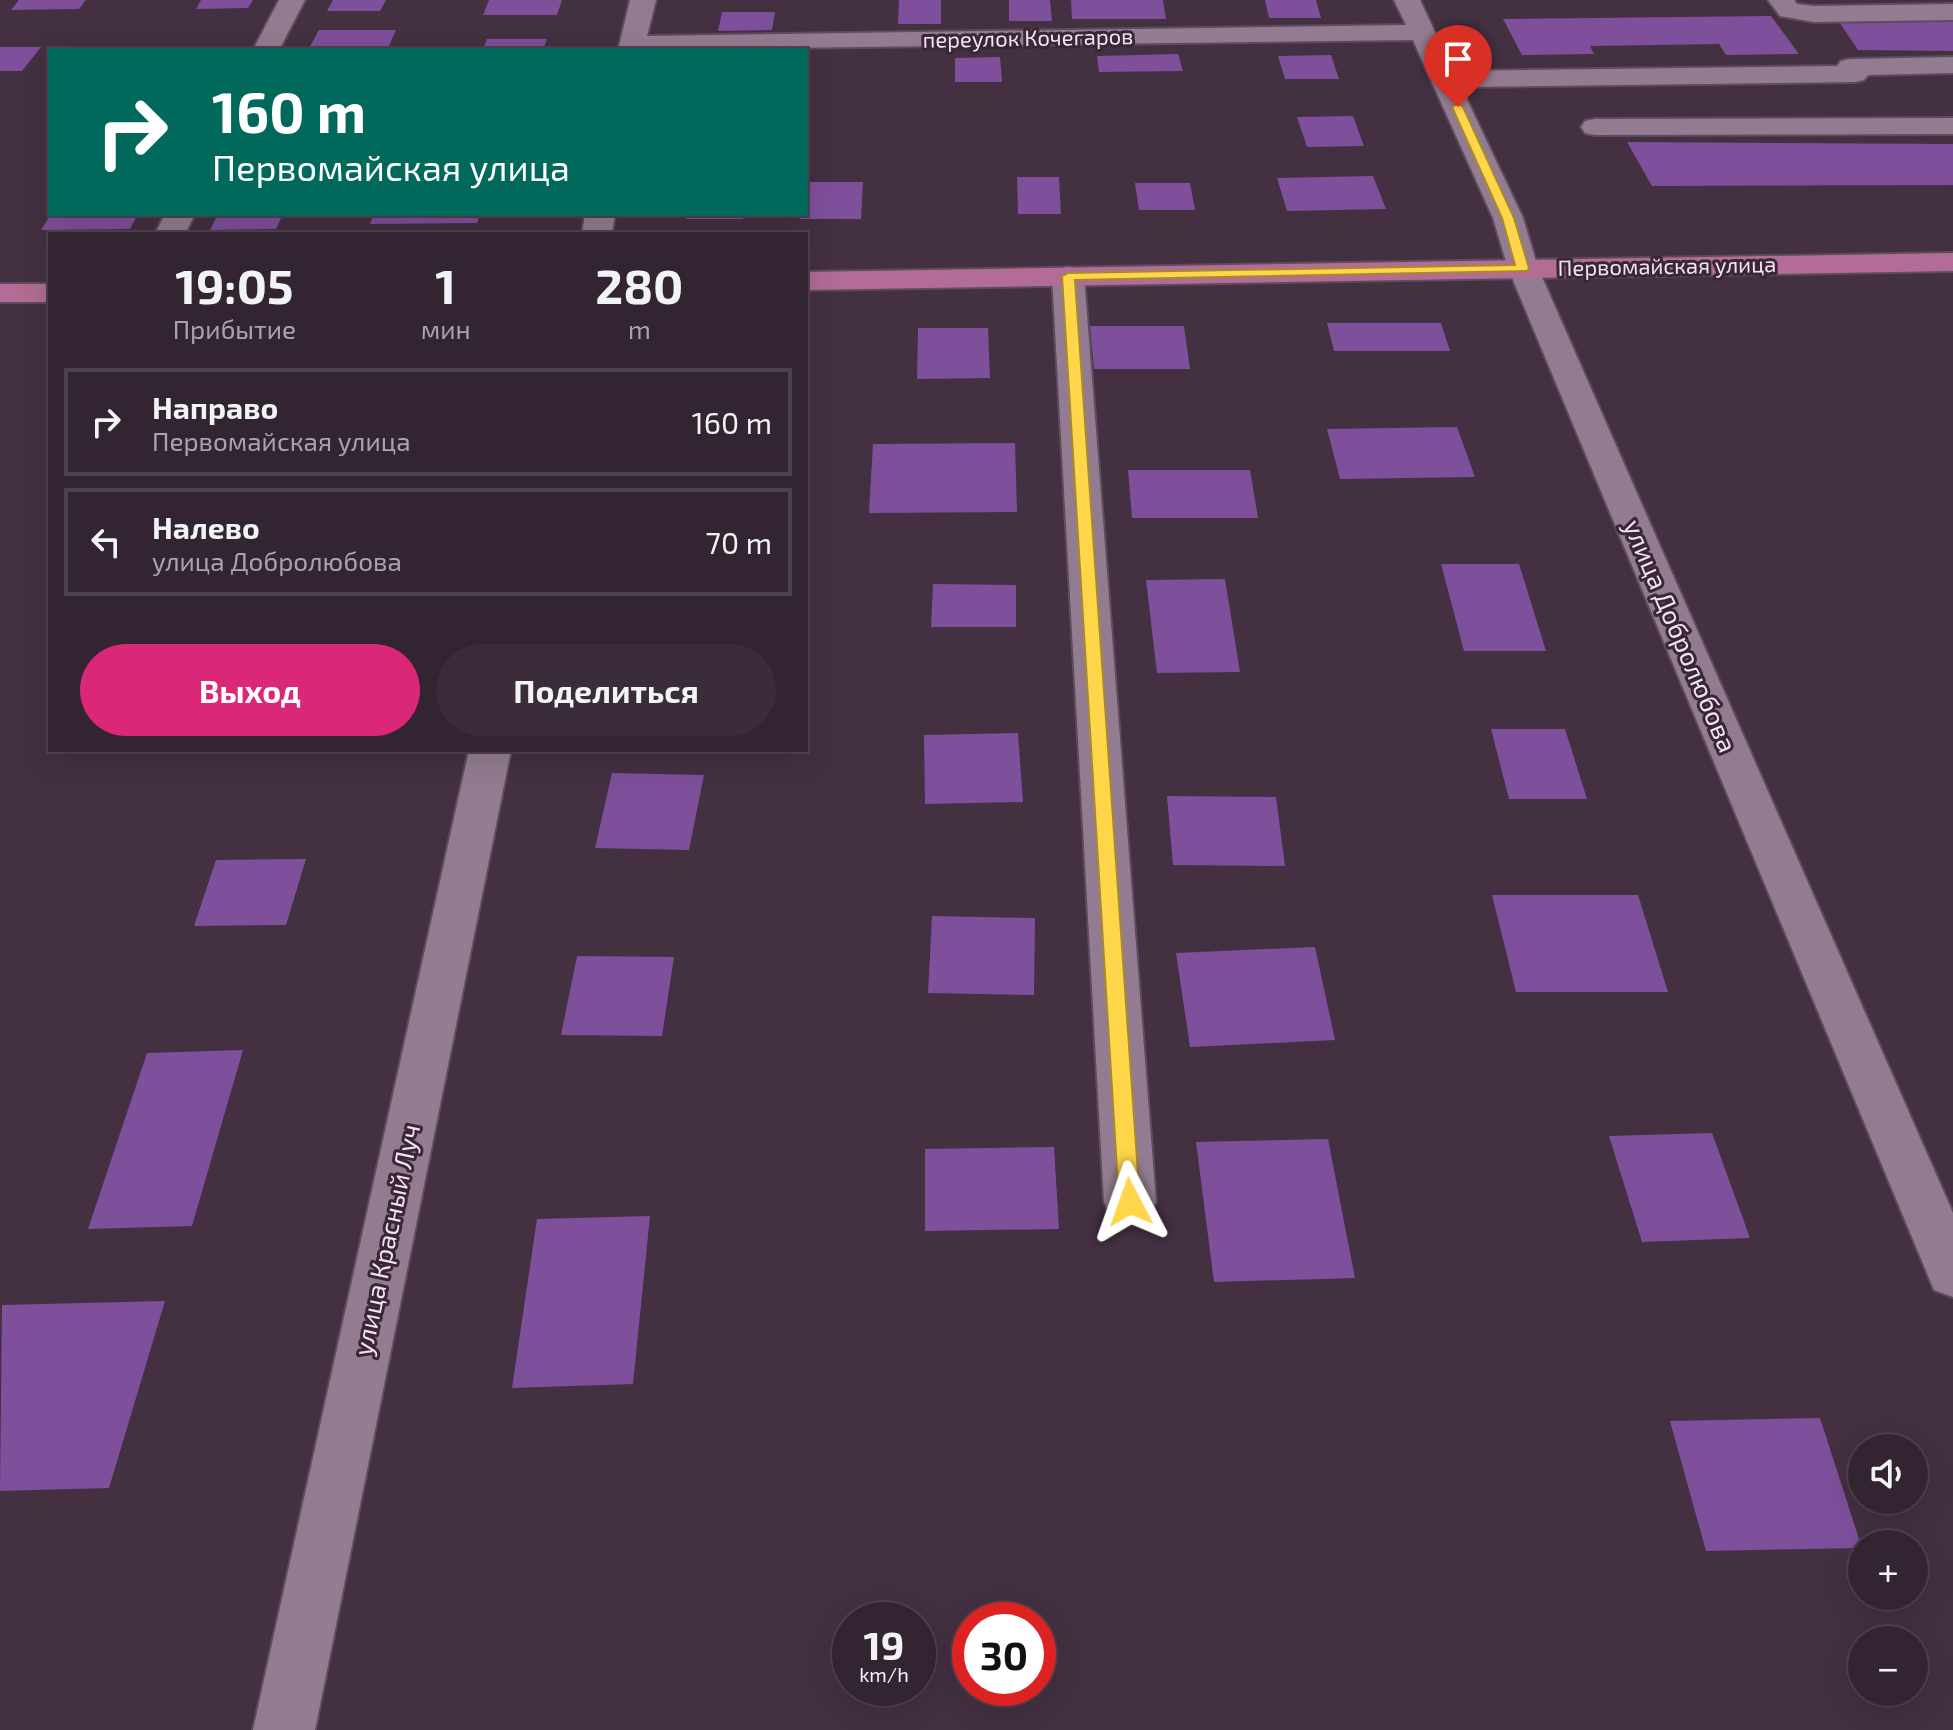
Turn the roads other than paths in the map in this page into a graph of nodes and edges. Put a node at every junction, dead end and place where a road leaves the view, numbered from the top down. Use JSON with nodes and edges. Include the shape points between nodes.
{"nodes":[{"id":1,"x":292,"y":0,"type":"edge"},
{"id":2,"x":643,"y":0,"type":"edge"},
{"id":3,"x":1781,"y":0,"type":"edge"},
{"id":4,"x":1953,"y":12,"type":"edge"},
{"id":5,"x":1415,"y":16,"type":"edge"},
{"id":6,"x":632,"y":47,"type":"edge"},
{"id":7,"x":1836,"y":47,"type":"junction"},
{"id":8,"x":267,"y":48,"type":"edge"},
{"id":9,"x":1953,"y":65,"type":"edge"},
{"id":10,"x":1445,"y":79,"type":"junction"},
{"id":11,"x":1953,"y":126,"type":"edge"},
{"id":12,"x":1595,"y":127,"type":"dead end"},
{"id":13,"x":1887,"y":127,"type":"junction"},
{"id":14,"x":1953,"y":262,"type":"edge"},
{"id":15,"x":1523,"y":268,"type":"junction"},
{"id":16,"x":1068,"y":276,"type":"junction"},
{"id":17,"x":808,"y":281,"type":"edge"},
{"id":18,"x":0,"y":293,"type":"edge"},
{"id":19,"x":48,"y":293,"type":"edge"},
{"id":20,"x":490,"y":752,"type":"edge"},
{"id":21,"x":1130,"y":1202,"type":"dead end"},
{"id":22,"x":1953,"y":1273,"type":"edge"},
{"id":23,"x":284,"y":1730,"type":"edge"}],
"edges":[{"from":1,"to":8,"type":"street"},
{"from":2,"to":6,"type":"street"},
{"from":3,"to":7,"type":"street"},
{"from":4,"to":7,"type":"street"},
{"from":5,"to":6,"type":"street","name":"переулок Кочегаров"},
{"from":5,"to":10,"type":"street","name":"улица Добролюбова"},
{"from":7,"to":9,"type":"street"},
{"from":7,"to":10,"type":"street"},
{"from":7,"to":13,"type":"street"},
{"from":10,"to":15,"type":"street","name":"улица Добролюбова","via":[[1508,218]]},
{"from":11,"to":13,"type":"street"},
{"from":12,"to":13,"type":"street"},
{"from":14,"to":15,"type":"main road","name":"Первомайская улица"},
{"from":15,"to":16,"type":"main road","name":"Первомайская улица"},
{"from":15,"to":22,"type":"street","name":"улица Добролюбова"},
{"from":16,"to":17,"type":"main road","name":"Первомайская улица"},
{"from":16,"to":21,"type":"street"},
{"from":18,"to":19,"type":"main road"},
{"from":20,"to":23,"type":"street","name":"улица Красный Луч"}]}
